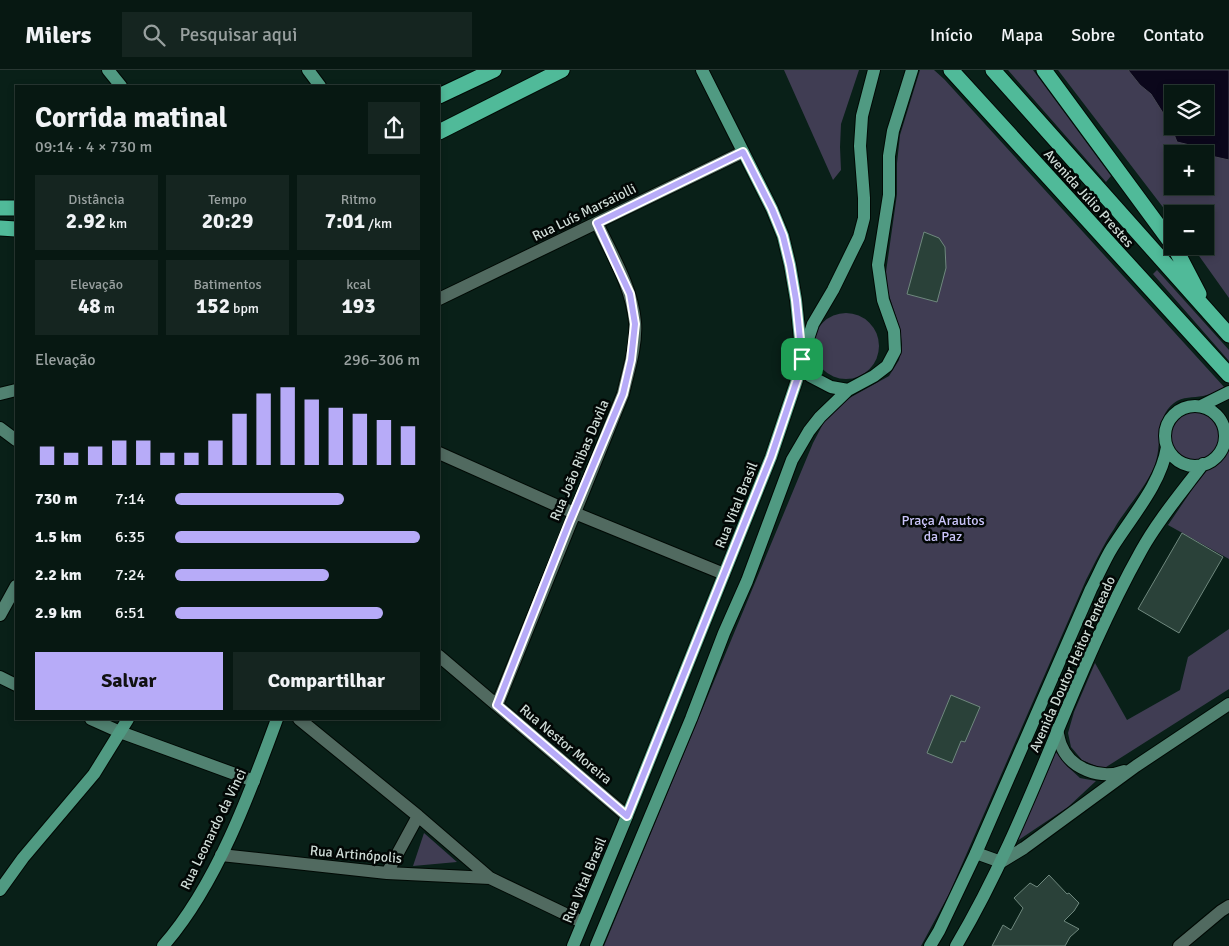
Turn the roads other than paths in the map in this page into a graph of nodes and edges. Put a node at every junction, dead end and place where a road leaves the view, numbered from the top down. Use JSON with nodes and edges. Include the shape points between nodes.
{"nodes":[{"id":1,"x":108,"y":70,"type":"edge"},
{"id":2,"x":308,"y":70,"type":"edge"},
{"id":3,"x":494,"y":70,"type":"edge"},
{"id":4,"x":562,"y":70,"type":"edge"},
{"id":5,"x":702,"y":70,"type":"edge"},
{"id":6,"x":874,"y":70,"type":"edge"},
{"id":7,"x":912,"y":70,"type":"edge"},
{"id":8,"x":951,"y":70,"type":"edge"},
{"id":9,"x":993,"y":70,"type":"edge"},
{"id":10,"x":1044,"y":70,"type":"edge"},
{"id":11,"x":119,"y":85,"type":"edge"},
{"id":12,"x":319,"y":85,"type":"edge"},
{"id":13,"x":440,"y":96,"type":"edge"},
{"id":14,"x":440,"y":131,"type":"edge"},
{"id":15,"x":743,"y":152,"type":"junction"},
{"id":16,"x":0,"y":208,"type":"edge"},
{"id":17,"x":15,"y":208,"type":"edge"},
{"id":18,"x":597,"y":223,"type":"junction"},
{"id":19,"x":0,"y":228,"type":"edge"},
{"id":20,"x":15,"y":229,"type":"edge"},
{"id":21,"x":1164,"y":233,"type":"edge"},
{"id":22,"x":1178,"y":255,"type":"edge"},
{"id":23,"x":440,"y":299,"type":"edge"},
{"id":24,"x":1209,"y":313,"type":"junction"},
{"id":25,"x":1227,"y":334,"type":"edge"},
{"id":26,"x":802,"y":359,"type":"junction"},
{"id":27,"x":1229,"y":375,"type":"edge"},
{"id":28,"x":15,"y":390,"type":"edge"},
{"id":29,"x":848,"y":390,"type":"junction"},
{"id":30,"x":1229,"y":392,"type":"edge"},
{"id":31,"x":0,"y":394,"type":"edge"},
{"id":32,"x":1201,"y":406,"type":"junction"},
{"id":33,"x":0,"y":428,"type":"edge"},
{"id":34,"x":15,"y":439,"type":"edge"},
{"id":35,"x":1225,"y":445,"type":"edge"},
{"id":36,"x":1167,"y":447,"type":"junction"},
{"id":37,"x":440,"y":454,"type":"edge"},
{"id":38,"x":1203,"y":464,"type":"junction"},
{"id":39,"x":574,"y":512,"type":"junction"},
{"id":40,"x":724,"y":574,"type":"junction"},
{"id":41,"x":15,"y":588,"type":"edge"},
{"id":42,"x":0,"y":615,"type":"edge"},
{"id":43,"x":440,"y":657,"type":"edge"},
{"id":44,"x":0,"y":678,"type":"edge"},
{"id":45,"x":15,"y":685,"type":"edge"},
{"id":46,"x":1229,"y":704,"type":"edge"},
{"id":47,"x":497,"y":705,"type":"junction"},
{"id":48,"x":93,"y":720,"type":"edge"},
{"id":49,"x":127,"y":720,"type":"edge"},
{"id":50,"x":277,"y":720,"type":"edge"},
{"id":51,"x":300,"y":720,"type":"edge"},
{"id":52,"x":1058,"y":729,"type":"junction"},
{"id":53,"x":120,"y":732,"type":"junction"},
{"id":54,"x":1136,"y":766,"type":"junction"},
{"id":55,"x":254,"y":782,"type":"junction"},
{"id":56,"x":418,"y":816,"type":"junction"},
{"id":57,"x":627,"y":816,"type":"junction"},
{"id":58,"x":976,"y":854,"type":"junction"},
{"id":59,"x":220,"y":855,"type":"junction"},
{"id":60,"x":1001,"y":862,"type":"junction"},
{"id":61,"x":387,"y":873,"type":"junction"},
{"id":62,"x":490,"y":878,"type":"junction"},
{"id":63,"x":0,"y":890,"type":"edge"},
{"id":64,"x":1229,"y":906,"type":"edge"},
{"id":65,"x":582,"y":922,"type":"junction"},
{"id":66,"x":966,"y":930,"type":"junction"},
{"id":67,"x":163,"y":946,"type":"edge"},
{"id":68,"x":572,"y":946,"type":"edge"},
{"id":69,"x":596,"y":946,"type":"edge"},
{"id":70,"x":930,"y":946,"type":"edge"},
{"id":71,"x":956,"y":946,"type":"edge"},
{"id":72,"x":965,"y":946,"type":"edge"},
{"id":73,"x":1178,"y":946,"type":"edge"}],
"edges":[{"from":1,"to":11,"type":"main road"},
{"from":2,"to":12,"type":"main road"},
{"from":3,"to":13,"type":"highway"},
{"from":4,"to":14,"type":"highway"},
{"from":5,"to":15,"type":"main road","name":"Rua Vital Brasil"},
{"from":6,"to":26,"type":"main road","via":[[862,116],[860,146],[864,218],[859,237],[813,324]]},
{"from":7,"to":29,"type":"main road","via":[[893,131],[889,195],[878,265],[883,300],[894,331],[895,351],[887,366]]},
{"from":8,"to":27,"type":"highway","name":"Avenida Júlio Prestes"},
{"from":9,"to":24,"type":"highway","name":"Avenida Júlio Prestes"},
{"from":10,"to":21,"type":"highway"},
{"from":15,"to":18,"type":"street","name":"Rua Luís Marsaiolli"},
{"from":15,"to":26,"type":"main road","name":"Rua Vital Brasil","via":[[783,236],[796,300]]},
{"from":16,"to":17,"type":"highway"},
{"from":18,"to":23,"type":"street","name":"Rua Luís Marsaiolli"},
{"from":18,"to":39,"type":"street","name":"Rua João Ribas Davila","via":[[630,294],[635,324],[623,394]]},
{"from":19,"to":20,"type":"highway"},
{"from":22,"to":24,"type":"highway"},
{"from":24,"to":25,"type":"highway","name":"Avenida Júlio Prestes"},
{"from":26,"to":29,"type":"main road","via":[[815,380]]},
{"from":26,"to":40,"type":"main road","name":"Rua Vital Brasil","via":[[771,457]]},
{"from":28,"to":31,"type":"main road"},
{"from":29,"to":69,"type":"main road","via":[[820,417],[792,460],[747,581]]},
{"from":30,"to":32,"type":"main road"},
{"from":32,"to":35,"type":"main road","via":[[1210,410],[1223,425]]},
{"from":32,"to":36,"type":"main road","via":[[1183,408],[1169,420],[1165,438]]},
{"from":33,"to":34,"type":"main road"},
{"from":35,"to":38,"type":"main road"},
{"from":36,"to":38,"type":"main road","via":[[1171,454],[1186,464]]},
{"from":36,"to":58,"type":"main road","name":"Avenida Doutor Heitor Penteado","via":[[1153,485],[1091,589]]},
{"from":37,"to":39,"type":"street"},
{"from":38,"to":52,"type":"main road","name":"Avenida Doutor Heitor Penteado","via":[[1142,548],[1100,632]]},
{"from":39,"to":40,"type":"street"},
{"from":39,"to":47,"type":"street","name":"Rua João Ribas Davila"},
{"from":40,"to":57,"type":"main road","name":"Rua Vital Brasil"},
{"from":41,"to":42,"type":"main road"},
{"from":43,"to":47,"type":"street","name":"Rua Nestor Moreira"},
{"from":44,"to":45,"type":"main road"},
{"from":46,"to":54,"type":"main road"},
{"from":47,"to":57,"type":"street","name":"Rua Nestor Moreira"},
{"from":48,"to":53,"type":"main road"},
{"from":49,"to":53,"type":"main road"},
{"from":50,"to":55,"type":"main road","name":"Rua Leonardo da Vinci"},
{"from":51,"to":56,"type":"street"},
{"from":52,"to":54,"type":"main road","via":[[1060,745],[1077,766],[1094,773],[1114,775]]},
{"from":52,"to":60,"type":"main road","name":"Avenida Doutor Heitor Penteado"},
{"from":53,"to":55,"type":"main road"},
{"from":53,"to":63,"type":"main road","via":[[94,774]]},
{"from":54,"to":60,"type":"main road"},
{"from":55,"to":59,"type":"main road","name":"Rua Leonardo da Vinci"},
{"from":56,"to":61,"type":"street"},
{"from":56,"to":62,"type":"street"},
{"from":57,"to":65,"type":"main road","name":"Rua Vital Brasil"},
{"from":58,"to":60,"type":"main road"},
{"from":58,"to":70,"type":"main road","name":"Avenida Doutor Heitor Penteado"},
{"from":59,"to":61,"type":"street","name":"Rua Artinópolis"},
{"from":59,"to":67,"type":"main road","name":"Rua Leonardo da Vinci","via":[[183,922]]},
{"from":60,"to":66,"type":"main road","name":"Avenida Doutor Heitor Penteado"},
{"from":61,"to":62,"type":"street","name":"Rua Artinópolis"},
{"from":62,"to":65,"type":"street"},
{"from":64,"to":73,"type":"street"},
{"from":65,"to":68,"type":"main road","name":"Rua Vital Brasil"},
{"from":66,"to":71,"type":"main road","name":"Avenida Doutor Heitor Penteado"},
{"from":66,"to":72,"type":"main road"}]}
